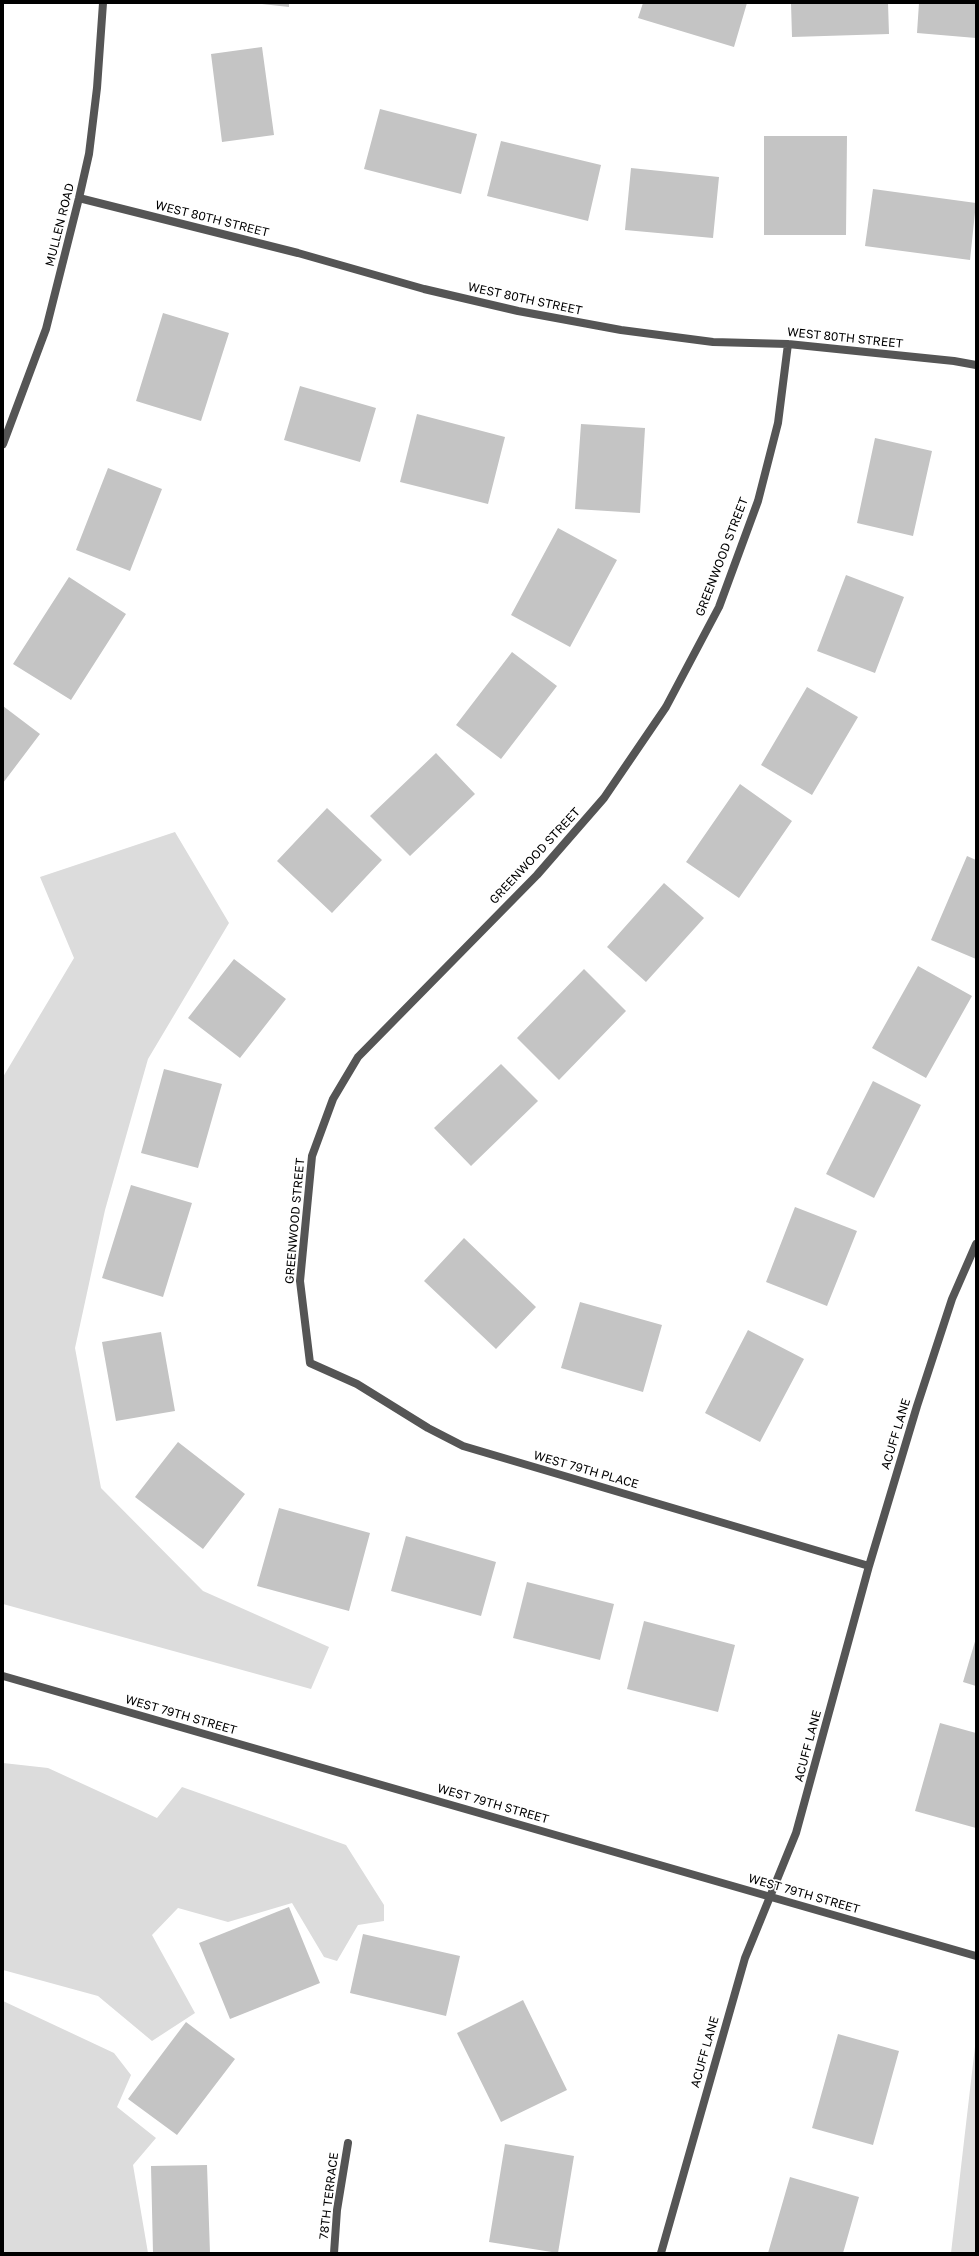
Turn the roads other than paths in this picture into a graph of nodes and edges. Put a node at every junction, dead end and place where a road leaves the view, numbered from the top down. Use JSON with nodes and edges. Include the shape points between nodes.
{"nodes":[{"id":1,"x":103,"y":3,"type":"edge"},
{"id":2,"x":80,"y":198,"type":"junction"},
{"id":3,"x":788,"y":344,"type":"junction"},
{"id":4,"x":976,"y":366,"type":"edge"},
{"id":5,"x":3,"y":444,"type":"edge"},
{"id":6,"x":976,"y":1244,"type":"edge"},
{"id":7,"x":310,"y":1363,"type":"joint"},
{"id":8,"x":869,"y":1566,"type":"junction"},
{"id":9,"x":3,"y":1676,"type":"edge"},
{"id":10,"x":770,"y":1897,"type":"junction"},
{"id":11,"x":976,"y":1956,"type":"edge"},
{"id":12,"x":348,"y":2143,"type":"dead end"},
{"id":13,"x":334,"y":2253,"type":"edge"},
{"id":14,"x":661,"y":2253,"type":"edge"}],
"edges":[{"from":1,"to":2,"type":"street","name":"MULLEN ROAD","via":[[98,88]]},
{"from":2,"to":3,"type":"street","name":"WEST 80TH STREET","via":[[518,312],[621,330],[713,342]]},
{"from":2,"to":5,"type":"street","name":"MULLEN ROAD","via":[[46,329]]},
{"from":3,"to":4,"type":"street","name":"WEST 80TH STREET","via":[[954,361]]},
{"from":3,"to":7,"type":"street","name":"GREENWOOD STREET","via":[[778,423],[758,501],[719,607],[666,707],[604,798],[537,875],[358,1057],[332,1099],[312,1156],[300,1281]]},
{"from":6,"to":8,"type":"street","name":"ACUFF LANE","via":[[952,1299],[916,1406]]},
{"from":7,"to":8,"type":"street","name":"WEST 79TH PLACE","via":[[357,1384],[428,1428],[463,1446]]},
{"from":8,"to":10,"type":"street","name":"ACUFF LANE","via":[[796,1834]]},
{"from":9,"to":10,"type":"street","name":"WEST 79TH STREET"},
{"from":10,"to":11,"type":"street","name":"WEST 79TH STREET"},
{"from":10,"to":14,"type":"street","name":"ACUFF LANE","via":[[745,1958]]},
{"from":12,"to":13,"type":"street","name":"78TH TERRACE","via":[[336,2210]]}]}
